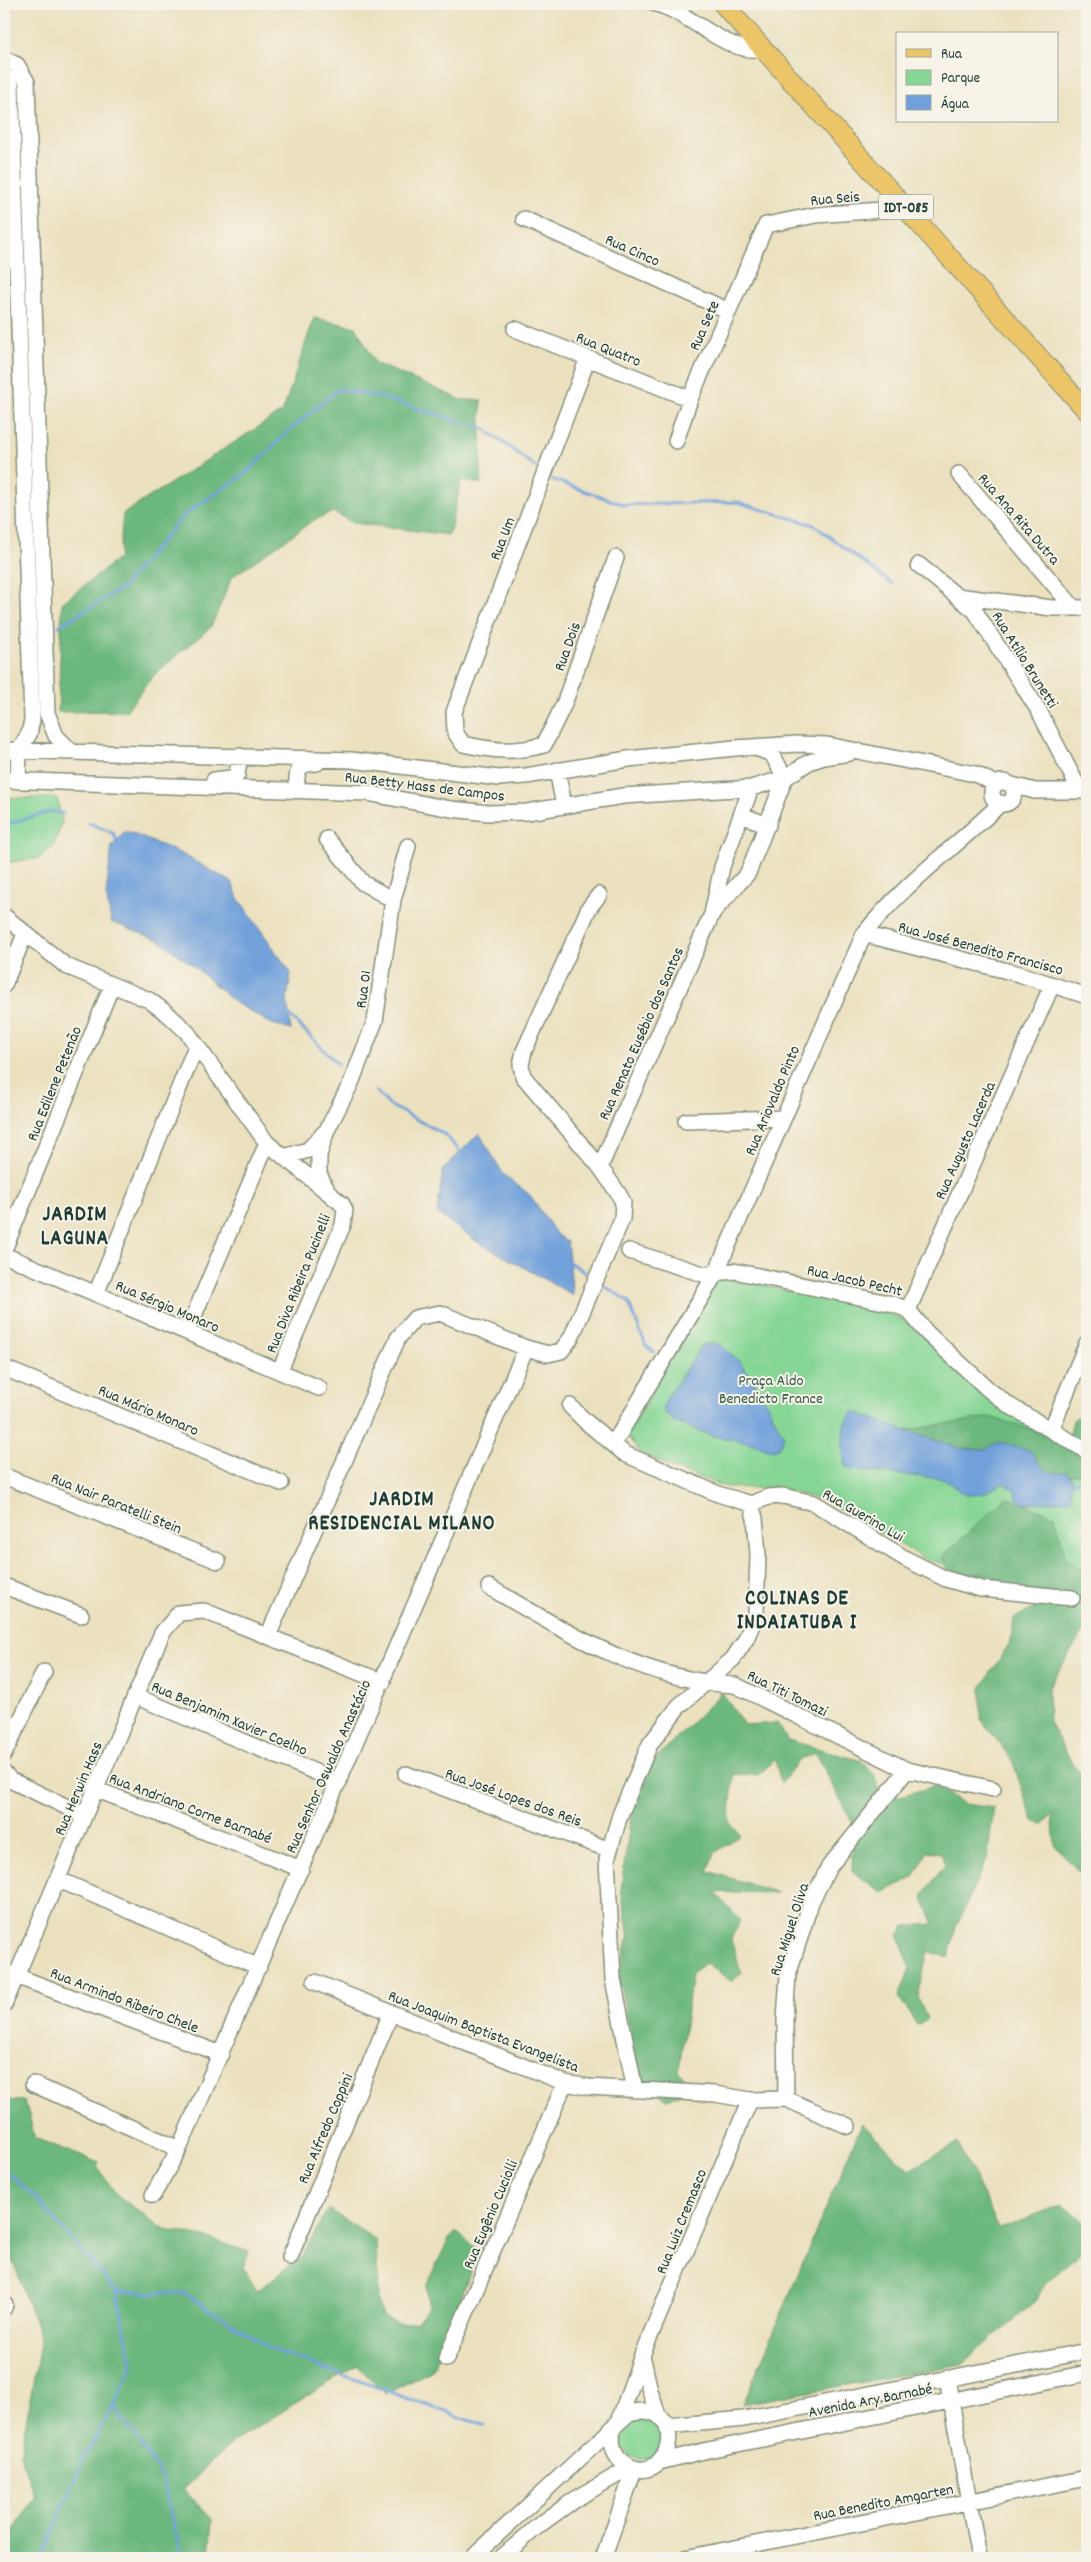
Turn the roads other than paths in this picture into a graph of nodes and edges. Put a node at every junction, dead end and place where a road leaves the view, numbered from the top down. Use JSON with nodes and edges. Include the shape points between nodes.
{"nodes":[{"id":1,"x":656,"y":4,"type":"edge"},
{"id":2,"x":723,"y":4,"type":"edge"},
{"id":3,"x":764,"y":48,"type":"junction"},
{"id":4,"x":4,"y":59,"type":"edge"},
{"id":5,"x":4,"y":75,"type":"edge"},
{"id":6,"x":907,"y":208,"type":"junction"},
{"id":7,"x":524,"y":219,"type":"dead end"},
{"id":8,"x":766,"y":225,"type":"joint"},
{"id":9,"x":729,"y":311,"type":"junction"},
{"id":10,"x":515,"y":329,"type":"dead end"},
{"id":11,"x":588,"y":358,"type":"junction"},
{"id":12,"x":690,"y":399,"type":"junction"},
{"id":13,"x":1087,"y":411,"type":"edge"},
{"id":14,"x":676,"y":441,"type":"dead end"},
{"id":15,"x":959,"y":474,"type":"dead end"},
{"id":16,"x":616,"y":558,"type":"dead end"},
{"id":17,"x":919,"y":565,"type":"dead end"},
{"id":18,"x":957,"y":596,"type":"junction"},
{"id":19,"x":1081,"y":608,"type":"edge"},
{"id":20,"x":544,"y":745,"type":"joint"},
{"id":21,"x":753,"y":747,"type":"junction"},
{"id":22,"x":4,"y":750,"type":"edge"},
{"id":23,"x":19,"y":750,"type":"junction"},
{"id":24,"x":863,"y":751,"type":"junction"},
{"id":25,"x":72,"y":752,"type":"junction"},
{"id":26,"x":240,"y":756,"type":"junction"},
{"id":27,"x":351,"y":760,"type":"junction"},
{"id":28,"x":557,"y":770,"type":"junction"},
{"id":29,"x":785,"y":778,"type":"junction"},
{"id":30,"x":11,"y":780,"type":"edge"},
{"id":31,"x":160,"y":784,"type":"junction"},
{"id":32,"x":996,"y":784,"type":"junction"},
{"id":33,"x":1012,"y":785,"type":"junction"},
{"id":34,"x":751,"y":788,"type":"junction"},
{"id":35,"x":296,"y":790,"type":"junction"},
{"id":36,"x":1035,"y":791,"type":"junction"},
{"id":37,"x":1084,"y":791,"type":"edge"},
{"id":38,"x":1006,"y":802,"type":"junction"},
{"id":39,"x":564,"y":806,"type":"junction"},
{"id":40,"x":741,"y":815,"type":"junction"},
{"id":41,"x":768,"y":826,"type":"junction"},
{"id":42,"x":328,"y":839,"type":"dead end"},
{"id":43,"x":408,"y":846,"type":"dead end"},
{"id":44,"x":599,"y":895,"type":"dead end"},
{"id":45,"x":393,"y":900,"type":"junction"},
{"id":46,"x":712,"y":914,"type":"junction"},
{"id":47,"x":4,"y":916,"type":"edge"},
{"id":48,"x":25,"y":934,"type":"junction"},
{"id":49,"x":864,"y":934,"type":"junction"},
{"id":50,"x":4,"y":985,"type":"edge"},
{"id":51,"x":112,"y":985,"type":"junction"},
{"id":52,"x":1052,"y":985,"type":"junction"},
{"id":53,"x":1087,"y":996,"type":"edge"},
{"id":54,"x":196,"y":1046,"type":"junction"},
{"id":55,"x":782,"y":1118,"type":"junction"},
{"id":56,"x":686,"y":1122,"type":"dead end"},
{"id":57,"x":327,"y":1130,"type":"junction"},
{"id":58,"x":268,"y":1143,"type":"junction"},
{"id":59,"x":284,"y":1157,"type":"junction"},
{"id":60,"x":600,"y":1167,"type":"junction"},
{"id":61,"x":328,"y":1192,"type":"junction"},
{"id":62,"x":4,"y":1250,"type":"edge"},
{"id":63,"x":628,"y":1251,"type":"dead end"},
{"id":64,"x":4,"y":1255,"type":"edge"},
{"id":65,"x":716,"y":1273,"type":"junction"},
{"id":66,"x":96,"y":1294,"type":"junction"},
{"id":67,"x":908,"y":1310,"type":"junction"},
{"id":68,"x":187,"y":1332,"type":"junction"},
{"id":69,"x":1087,"y":1343,"type":"edge"},
{"id":70,"x":526,"y":1348,"type":"junction"},
{"id":71,"x":4,"y":1368,"type":"edge"},
{"id":72,"x":280,"y":1370,"type":"junction"},
{"id":73,"x":319,"y":1388,"type":"dead end"},
{"id":74,"x":570,"y":1406,"type":"dead end"},
{"id":75,"x":1051,"y":1430,"type":"junction"},
{"id":76,"x":614,"y":1443,"type":"junction"},
{"id":77,"x":1087,"y":1451,"type":"edge"},
{"id":78,"x":4,"y":1476,"type":"edge"},
{"id":79,"x":281,"y":1483,"type":"dead end"},
{"id":80,"x":751,"y":1504,"type":"junction"},
{"id":81,"x":218,"y":1561,"type":"dead end"},
{"id":82,"x":4,"y":1586,"type":"edge"},
{"id":83,"x":488,"y":1587,"type":"dead end"},
{"id":84,"x":1072,"y":1598,"type":"dead end"},
{"id":85,"x":81,"y":1615,"type":"dead end"},
{"id":86,"x":268,"y":1636,"type":"junction"},
{"id":87,"x":44,"y":1672,"type":"dead end"},
{"id":88,"x":383,"y":1682,"type":"junction"},
{"id":89,"x":704,"y":1684,"type":"junction"},
{"id":90,"x":135,"y":1696,"type":"junction"},
{"id":91,"x":4,"y":1754,"type":"edge"},
{"id":92,"x":907,"y":1770,"type":"junction"},
{"id":93,"x":4,"y":1773,"type":"edge"},
{"id":94,"x":406,"y":1774,"type":"dead end"},
{"id":95,"x":339,"y":1782,"type":"junction"},
{"id":96,"x":95,"y":1789,"type":"junction"},
{"id":97,"x":993,"y":1789,"type":"dead end"},
{"id":98,"x":84,"y":1815,"type":"junction"},
{"id":99,"x":610,"y":1850,"type":"junction"},
{"id":100,"x":301,"y":1869,"type":"junction"},
{"id":101,"x":57,"y":1879,"type":"junction"},
{"id":102,"x":259,"y":1967,"type":"junction"},
{"id":103,"x":16,"y":1976,"type":"junction"},
{"id":104,"x":315,"y":1982,"type":"dead end"},
{"id":105,"x":4,"y":2005,"type":"edge"},
{"id":106,"x":391,"y":2013,"type":"junction"},
{"id":107,"x":221,"y":2054,"type":"junction"},
{"id":108,"x":565,"y":2083,"type":"junction"},
{"id":109,"x":33,"y":2084,"type":"dead end"},
{"id":110,"x":635,"y":2090,"type":"junction"},
{"id":111,"x":786,"y":2099,"type":"junction"},
{"id":112,"x":750,"y":2100,"type":"junction"},
{"id":113,"x":848,"y":2126,"type":"dead end"},
{"id":114,"x":179,"y":2149,"type":"junction"},
{"id":115,"x":153,"y":2195,"type":"dead end"},
{"id":116,"x":290,"y":2257,"type":"dead end"},
{"id":117,"x":1087,"y":2351,"type":"edge"},
{"id":118,"x":642,"y":2355,"type":"junction"},
{"id":119,"x":446,"y":2359,"type":"dead end"},
{"id":120,"x":1087,"y":2373,"type":"edge"},
{"id":121,"x":947,"y":2378,"type":"junction"},
{"id":122,"x":951,"y":2400,"type":"junction"},
{"id":123,"x":662,"y":2420,"type":"junction"},
{"id":124,"x":617,"y":2424,"type":"junction"},
{"id":125,"x":660,"y":2462,"type":"junction"},
{"id":126,"x":633,"y":2468,"type":"junction"},
{"id":127,"x":1087,"y":2478,"type":"edge"},
{"id":128,"x":591,"y":2490,"type":"junction"},
{"id":129,"x":969,"y":2502,"type":"junction"},
{"id":130,"x":622,"y":2506,"type":"junction"},
{"id":131,"x":472,"y":2558,"type":"edge"},
{"id":132,"x":501,"y":2558,"type":"edge"},
{"id":133,"x":603,"y":2558,"type":"edge"},
{"id":134,"x":685,"y":2558,"type":"edge"},
{"id":135,"x":979,"y":2558,"type":"edge"}],
"edges":[{"from":1,"to":3,"type":"street","via":[[691,19],[737,47],[748,50]]},
{"from":2,"to":3,"type":"main road","number":"IDT-085"},
{"from":3,"to":6,"type":"main road","number":"IDT-085"},
{"from":4,"to":25,"type":"street","via":[[17,65],[27,82],[47,713],[56,736]]},
{"from":5,"to":23,"type":"street","via":[[11,85],[32,720]]},
{"from":6,"to":8,"type":"street","name":"Rua Seis","via":[[816,215]]},
{"from":6,"to":13,"type":"main road","number":"IDT-085"},
{"from":7,"to":9,"type":"street","name":"Rua Cinco"},
{"from":8,"to":9,"type":"street","name":"Rua Sete"},
{"from":9,"to":12,"type":"street","name":"Rua Sete"},
{"from":10,"to":11,"type":"street","name":"Rua Quatro"},
{"from":11,"to":12,"type":"street","name":"Rua Quatro"},
{"from":11,"to":20,"type":"street","name":"Rua Um","via":[[454,712],[455,732],[463,744],[488,750],[519,751]]},
{"from":12,"to":14,"type":"street","name":"Rua Sete"},
{"from":15,"to":19,"type":"street","name":"Rua Ana Rita Dutra"},
{"from":16,"to":20,"type":"street","name":"Rua Dois","via":[[564,704]]},
{"from":17,"to":18,"type":"street","name":"Rua Atílio Brunetti"},
{"from":18,"to":19,"type":"street","via":[[1052,608]]},
{"from":18,"to":37,"type":"street","name":"Rua Atílio Brunetti","via":[[975,611],[1005,656]]},
{"from":21,"to":24,"type":"street","name":"Rua Betty Hass de Campos","via":[[827,745]]},
{"from":21,"to":28,"type":"street","name":"Rua Betty Hass de Campos","via":[[628,759]]},
{"from":21,"to":29,"type":"street","via":[[772,754]]},
{"from":22,"to":23,"type":"street","name":"Rua Betty Hass de Campos"},
{"from":23,"to":25,"type":"street","name":"Rua Betty Hass de Campos"},
{"from":23,"to":30,"type":"street"},
{"from":24,"to":29,"type":"street","name":"Rua Betty Hass de Campos","via":[[809,762]]},
{"from":24,"to":32,"type":"street","name":"Rua Betty Hass de Campos","via":[[975,774]]},
{"from":25,"to":26,"type":"street","name":"Rua Betty Hass de Campos"},
{"from":26,"to":27,"type":"street","name":"Rua Betty Hass de Campos"},
{"from":26,"to":31,"type":"street","via":[[237,775],[231,778]]},
{"from":27,"to":28,"type":"street","name":"Rua Betty Hass de Campos","via":[[499,778]]},
{"from":27,"to":35,"type":"street","via":[[303,764],[299,767]]},
{"from":28,"to":39,"type":"street"},
{"from":29,"to":34,"type":"street","name":"Rua Betty Hass de Campos"},
{"from":29,"to":41,"type":"street","name":"Rua Renato Eusébio dos Santos"},
{"from":30,"to":31,"type":"street","name":"Rua Betty Hass de Campos"},
{"from":31,"to":35,"type":"street","name":"Rua Betty Hass de Campos"},
{"from":32,"to":33,"type":"street","via":[[1006,782]]},
{"from":32,"to":38,"type":"street","via":[[992,793],[995,800]]},
{"from":33,"to":36,"type":"street"},
{"from":33,"to":38,"type":"street","via":[[1014,795]]},
{"from":34,"to":39,"type":"street","name":"Rua Betty Hass de Campos","via":[[622,796]]},
{"from":34,"to":40,"type":"street","name":"Rua Renato Eusébio dos Santos"},
{"from":35,"to":39,"type":"street","name":"Rua Betty Hass de Campos","via":[[367,793],[489,813],[527,812]]},
{"from":36,"to":37,"type":"street"},
{"from":36,"to":38,"type":"street"},
{"from":38,"to":49,"type":"street","name":"Rua Ariovaldo Pinto","via":[[914,879]]},
{"from":40,"to":41,"type":"street"},
{"from":40,"to":46,"type":"street","name":"Rua Renato Eusébio dos Santos","via":[[722,867]]},
{"from":41,"to":46,"type":"street","name":"Rua Renato Eusébio dos Santos","via":[[748,873]]},
{"from":42,"to":45,"type":"street","via":[[363,883]]},
{"from":43,"to":45,"type":"street","name":"Rua 01"},
{"from":44,"to":60,"type":"street","via":[[589,908],[524,1050],[521,1065],[523,1076]]},
{"from":45,"to":57,"type":"street","name":"Rua 01","via":[[375,1021],[351,1083]]},
{"from":46,"to":60,"type":"street","name":"Rua Renato Eusébio dos Santos"},
{"from":47,"to":48,"type":"street"},
{"from":48,"to":50,"type":"street"},
{"from":48,"to":51,"type":"street","via":[[66,966]]},
{"from":49,"to":52,"type":"street","name":"Rua José Benedito Francisco"},
{"from":49,"to":55,"type":"street","name":"Rua Ariovaldo Pinto"},
{"from":51,"to":54,"type":"street","via":[[149,1000],[188,1032]]},
{"from":51,"to":62,"type":"street","name":"Rua Edilene Petenão"},
{"from":52,"to":53,"type":"street","name":"Rua José Benedito Francisco"},
{"from":52,"to":67,"type":"street","name":"Rua Augusto Lacerda"},
{"from":54,"to":58,"type":"street"},
{"from":54,"to":66,"type":"street"},
{"from":55,"to":56,"type":"street"},
{"from":55,"to":65,"type":"street","name":"Rua Ariovaldo Pinto"},
{"from":57,"to":59,"type":"street","name":"Rua 01","via":[[308,1150]]},
{"from":57,"to":61,"type":"street","name":"Rua 01","via":[[318,1165]]},
{"from":58,"to":59,"type":"street"},
{"from":58,"to":68,"type":"street"},
{"from":59,"to":61,"type":"street"},
{"from":60,"to":70,"type":"street","via":[[623,1202],[622,1219],[567,1345],[555,1354]]},
{"from":61,"to":72,"type":"street","name":"Rua Diva Ribeira Pucinelli","via":[[340,1201],[345,1210],[343,1226]]},
{"from":63,"to":65,"type":"street","name":"Rua Jacob Pecht","via":[[703,1274]]},
{"from":64,"to":66,"type":"street","name":"Rua Sérgio Monaro"},
{"from":65,"to":67,"type":"street","name":"Rua Jacob Pecht","via":[[734,1271],[893,1304]]},
{"from":65,"to":76,"type":"street","name":"Rua Ariovaldo Pinto"},
{"from":66,"to":68,"type":"street","name":"Rua Sérgio Monaro"},
{"from":67,"to":75,"type":"street","name":"Rua Jacob Pecht","via":[[927,1333],[989,1390]]},
{"from":68,"to":72,"type":"street","name":"Rua Sérgio Monaro"},
{"from":69,"to":75,"type":"street"},
{"from":70,"to":86,"type":"street","via":[[440,1313],[415,1318],[398,1338]]},
{"from":70,"to":88,"type":"street","name":"Rua Senhor Oswaldo Anastácio"},
{"from":71,"to":79,"type":"street","name":"Rua Mário Monaro"},
{"from":72,"to":73,"type":"street","name":"Rua Sérgio Monaro"},
{"from":74,"to":76,"type":"street"},
{"from":75,"to":77,"type":"street","name":"Rua Jacob Pecht"},
{"from":76,"to":80,"type":"street","via":[[626,1454],[674,1477]]},
{"from":78,"to":81,"type":"street","name":"Rua Nair Paratelli Stein"},
{"from":80,"to":84,"type":"street","name":"Rua Guerino Lui","via":[[768,1497],[783,1496],[814,1503],[906,1559],[946,1579],[981,1589]]},
{"from":80,"to":89,"type":"street","via":[[758,1554],[756,1615],[733,1659]]},
{"from":82,"to":85,"type":"street"},
{"from":83,"to":89,"type":"street","name":"Rua Titi Tomazi","via":[[579,1639],[634,1664]]},
{"from":86,"to":88,"type":"street"},
{"from":86,"to":90,"type":"street","name":"Rua Herwin Hass","via":[[204,1610],[178,1613],[162,1633]]},
{"from":87,"to":91,"type":"street"},
{"from":88,"to":95,"type":"street","name":"Rua Senhor Oswaldo Anastácio"},
{"from":89,"to":92,"type":"street","name":"Rua Titi Tomazi","via":[[735,1685]]},
{"from":89,"to":99,"type":"street","via":[[679,1706],[650,1744],[620,1815]]},
{"from":90,"to":95,"type":"street","name":"Rua Benjamim Xavier Coelho"},
{"from":90,"to":96,"type":"street","name":"Rua Herwin Hass"},
{"from":92,"to":97,"type":"street","name":"Rua Titi Tomazi"},
{"from":92,"to":111,"type":"street","name":"Rua Miguel Oliva","via":[[828,1867],[811,1902],[788,1975]]},
{"from":93,"to":98,"type":"street","via":[[10,1780]]},
{"from":94,"to":99,"type":"street","name":"Rua José Lopes dos Reis"},
{"from":95,"to":100,"type":"street","name":"Rua Senhor Oswaldo Anastácio"},
{"from":96,"to":98,"type":"street","name":"Rua Herwin Hass"},
{"from":96,"to":100,"type":"street","name":"Rua Andriano Corne Barnabé"},
{"from":98,"to":101,"type":"street","name":"Rua Herwin Hass"},
{"from":99,"to":110,"type":"street","via":[[613,1979]]},
{"from":100,"to":102,"type":"street","name":"Rua Senhor Oswaldo Anastácio"},
{"from":101,"to":102,"type":"street"},
{"from":101,"to":103,"type":"street","name":"Rua Herwin Hass"},
{"from":102,"to":107,"type":"street","name":"Rua Senhor Oswaldo Anastácio"},
{"from":103,"to":105,"type":"street","name":"Rua Herwin Hass"},
{"from":103,"to":107,"type":"street","name":"Rua Armindo Ribeiro Chele"},
{"from":104,"to":106,"type":"street","name":"Rua Joaquim Baptista Evangelista"},
{"from":106,"to":108,"type":"street","name":"Rua Joaquim Baptista Evangelista"},
{"from":106,"to":116,"type":"street","name":"Rua Alfredo Coppini"},
{"from":107,"to":114,"type":"street","name":"Rua Senhor Oswaldo Anastácio"},
{"from":108,"to":110,"type":"street","name":"Rua Joaquim Baptista Evangelista"},
{"from":108,"to":119,"type":"street","name":"Rua Eugênio Cuciolli"},
{"from":109,"to":114,"type":"street"},
{"from":110,"to":112,"type":"street","name":"Rua Joaquim Baptista Evangelista","via":[[715,2094]]},
{"from":111,"to":112,"type":"street","name":"Rua Joaquim Baptista Evangelista"},
{"from":111,"to":113,"type":"street","name":"Rua Joaquim Baptista Evangelista"},
{"from":112,"to":118,"type":"street","name":"Rua Luiz Cremasco"},
{"from":114,"to":115,"type":"street","name":"Rua Senhor Oswaldo Anastácio"},
{"from":117,"to":121,"type":"street","name":"Avenida Ary Barnabé"},
{"from":118,"to":123,"type":"street","via":[[650,2391]]},
{"from":118,"to":124,"type":"street","name":"Rua Luiz Cremasco"},
{"from":120,"to":122,"type":"street","name":"Avenida Ary Barnabé"},
{"from":121,"to":122,"type":"street"},
{"from":121,"to":123,"type":"street","name":"Avenida Ary Barnabé","via":[[744,2419]]},
{"from":122,"to":125,"type":"street","name":"Avenida Ary Barnabé"},
{"from":122,"to":129,"type":"street"},
{"from":123,"to":124,"type":"street","name":"Avenida Ary Barnabé","via":[[639,2410]]},
{"from":123,"to":125,"type":"street","via":[[670,2438],[668,2452]]},
{"from":124,"to":126,"type":"street","via":[[611,2441],[614,2452]]},
{"from":124,"to":131,"type":"street","name":"Avenida Ary Barnabé"},
{"from":125,"to":126,"type":"street","name":"Avenida Ary Barnabé","via":[[648,2468]]},
{"from":126,"to":128,"type":"street","name":"Avenida Ary Barnabé"},
{"from":126,"to":130,"type":"street"},
{"from":127,"to":129,"type":"street","name":"Rua Benedito Amgarten"},
{"from":128,"to":130,"type":"street","via":[[613,2495]]},
{"from":128,"to":132,"type":"street","name":"Avenida Ary Barnabé","via":[[538,2526]]},
{"from":129,"to":134,"type":"street","name":"Rua Benedito Amgarten"},
{"from":129,"to":135,"type":"street"},
{"from":130,"to":133,"type":"street"}]}
